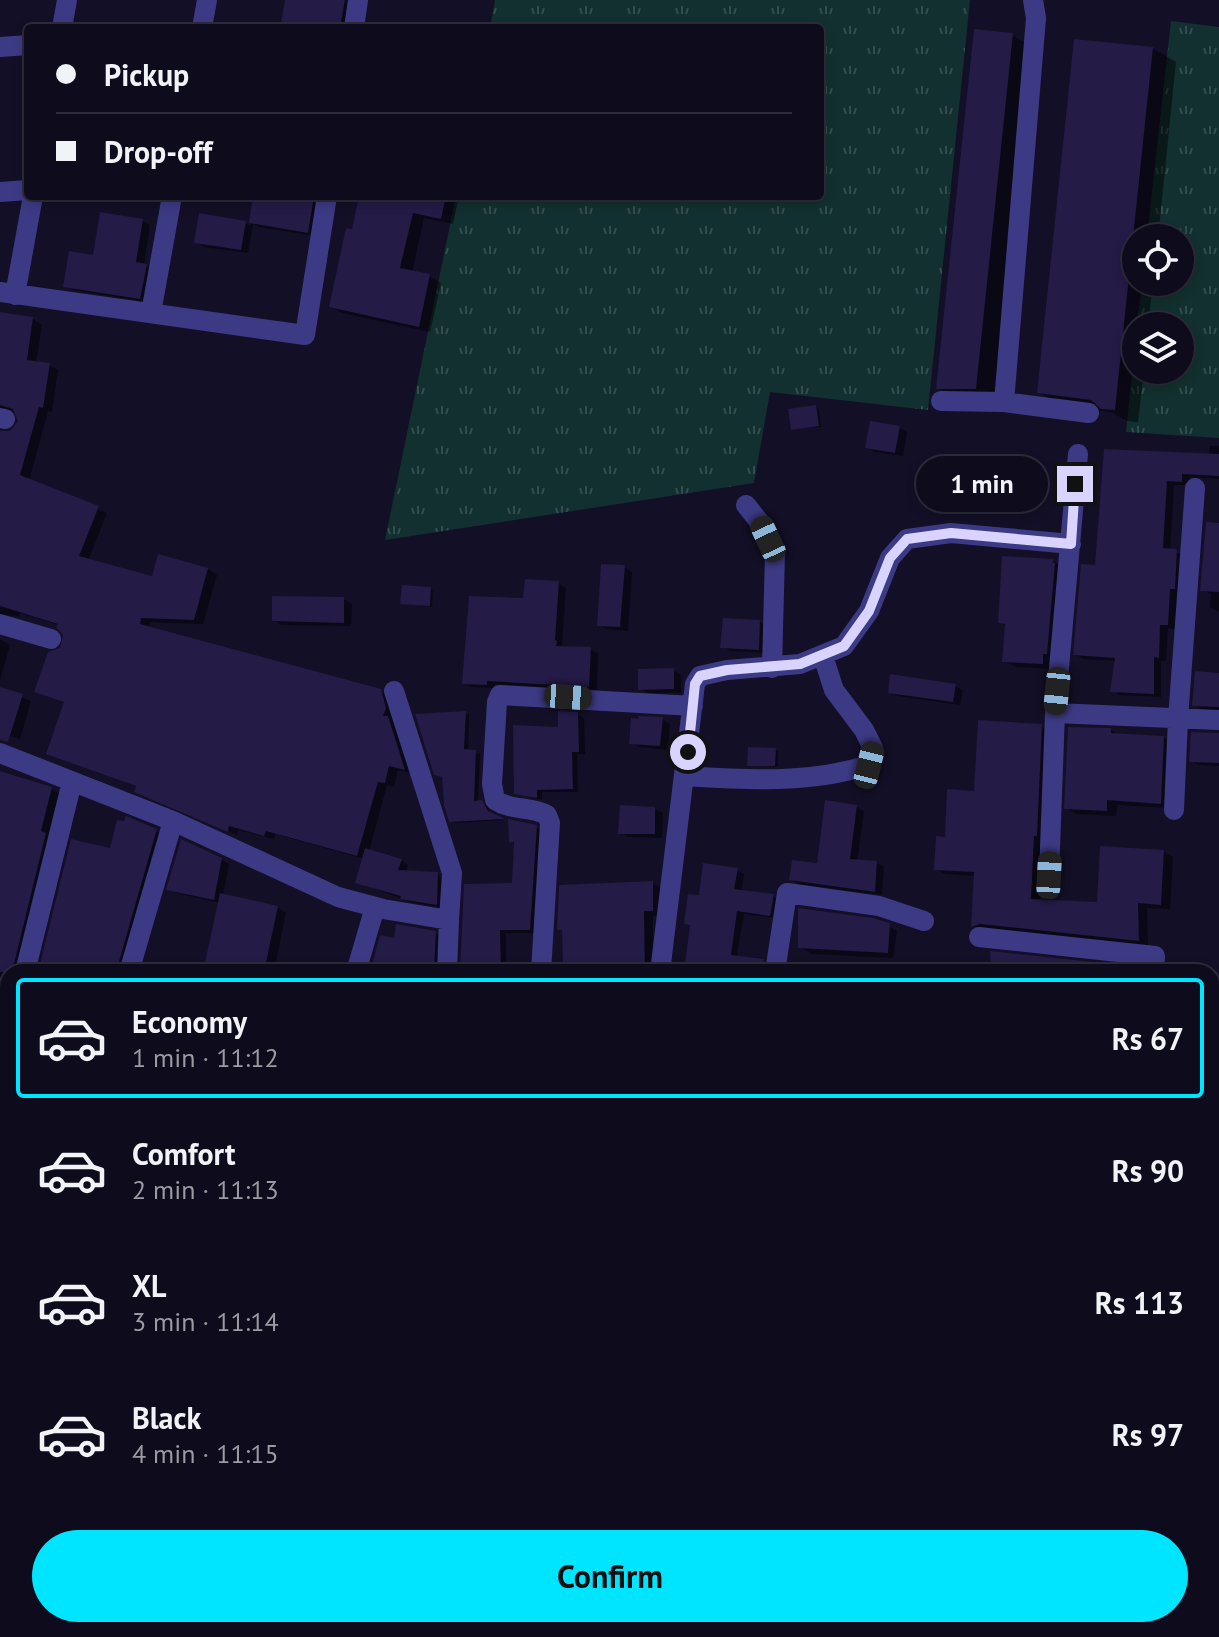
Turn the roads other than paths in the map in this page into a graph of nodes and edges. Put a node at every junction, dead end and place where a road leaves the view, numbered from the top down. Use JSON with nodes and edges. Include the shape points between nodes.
{"nodes":[{"id":1,"x":67,"y":0,"type":"edge"},
{"id":2,"x":207,"y":0,"type":"edge"},
{"id":3,"x":358,"y":0,"type":"edge"},
{"id":4,"x":1038,"y":6,"type":"edge"},
{"id":5,"x":63,"y":24,"type":"edge"},
{"id":6,"x":203,"y":24,"type":"edge"},
{"id":7,"x":355,"y":24,"type":"edge"},
{"id":8,"x":24,"y":45,"type":"edge"},
{"id":9,"x":0,"y":47,"type":"edge"},
{"id":10,"x":24,"y":190,"type":"edge"},
{"id":11,"x":0,"y":192,"type":"edge"},
{"id":12,"x":32,"y":200,"type":"edge"},
{"id":13,"x":171,"y":200,"type":"edge"},
{"id":14,"x":326,"y":200,"type":"edge"},
{"id":15,"x":8,"y":294,"type":"edge"},
{"id":16,"x":151,"y":313,"type":"junction"},
{"id":17,"x":941,"y":401,"type":"dead end"},
{"id":18,"x":1004,"y":402,"type":"junction"},
{"id":19,"x":1089,"y":413,"type":"dead end"},
{"id":20,"x":1078,"y":454,"type":"dead end"},
{"id":21,"x":1195,"y":488,"type":"dead end"},
{"id":22,"x":746,"y":505,"type":"dead end"},
{"id":23,"x":1071,"y":544,"type":"junction"},
{"id":24,"x":0,"y":624,"type":"edge"},
{"id":25,"x":51,"y":639,"type":"dead end"},
{"id":26,"x":823,"y":656,"type":"junction"},
{"id":27,"x":772,"y":668,"type":"junction"},
{"id":28,"x":394,"y":691,"type":"dead end"},
{"id":29,"x":693,"y":706,"type":"junction"},
{"id":30,"x":1055,"y":713,"type":"junction"},
{"id":31,"x":1178,"y":719,"type":"junction"},
{"id":32,"x":1219,"y":720,"type":"edge"},
{"id":33,"x":0,"y":753,"type":"edge"},
{"id":34,"x":685,"y":776,"type":"junction"},
{"id":35,"x":72,"y":782,"type":"junction"},
{"id":36,"x":1174,"y":810,"type":"dead end"},
{"id":37,"x":173,"y":821,"type":"junction"},
{"id":38,"x":1049,"y":875,"type":"dead end"},
{"id":39,"x":375,"y":907,"type":"junction"},
{"id":40,"x":449,"y":920,"type":"junction"},
{"id":41,"x":924,"y":921,"type":"dead end"},
{"id":42,"x":979,"y":937,"type":"dead end"},
{"id":43,"x":27,"y":964,"type":"edge"},
{"id":44,"x":131,"y":964,"type":"edge"},
{"id":45,"x":358,"y":964,"type":"edge"},
{"id":46,"x":447,"y":964,"type":"edge"},
{"id":47,"x":541,"y":964,"type":"edge"},
{"id":48,"x":661,"y":964,"type":"edge"},
{"id":49,"x":776,"y":964,"type":"edge"},
{"id":50,"x":1154,"y":964,"type":"edge"}],
"edges":[{"from":1,"to":5,"type":"street"},
{"from":2,"to":6,"type":"street"},
{"from":3,"to":7,"type":"street"},
{"from":4,"to":18,"type":"street"},
{"from":8,"to":9,"type":"street"},
{"from":10,"to":11,"type":"street"},
{"from":12,"to":15,"type":"street"},
{"from":13,"to":16,"type":"street"},
{"from":14,"to":16,"type":"street","via":[[305,335]]},
{"from":15,"to":16,"type":"street"},
{"from":17,"to":18,"type":"street"},
{"from":18,"to":19,"type":"street"},
{"from":20,"to":23,"type":"street"},
{"from":21,"to":31,"type":"street"},
{"from":22,"to":27,"type":"street","via":[[775,553]]},
{"from":23,"to":26,"type":"street","via":[[951,533],[907,539],[890,558],[869,611],[844,646]]},
{"from":23,"to":30,"type":"street"},
{"from":24,"to":25,"type":"street"},
{"from":26,"to":27,"type":"street"},
{"from":26,"to":34,"type":"street","via":[[834,690],[873,748],[869,765],[836,776],[787,779]]},
{"from":27,"to":29,"type":"street","via":[[700,676]]},
{"from":28,"to":40,"type":"street","via":[[452,873]]},
{"from":29,"to":34,"type":"street"},
{"from":29,"to":47,"type":"street","via":[[500,695],[495,800],[541,812],[550,823]]},
{"from":30,"to":31,"type":"street"},
{"from":30,"to":38,"type":"street"},
{"from":31,"to":32,"type":"street"},
{"from":31,"to":36,"type":"street"},
{"from":33,"to":35,"type":"street"},
{"from":34,"to":48,"type":"street"},
{"from":35,"to":37,"type":"street"},
{"from":35,"to":43,"type":"street"},
{"from":37,"to":39,"type":"street","via":[[338,897]]},
{"from":37,"to":44,"type":"street"},
{"from":39,"to":40,"type":"street"},
{"from":39,"to":45,"type":"street"},
{"from":40,"to":46,"type":"street"},
{"from":41,"to":49,"type":"street","via":[[879,906],[787,893]]},
{"from":42,"to":50,"type":"street"}]}
